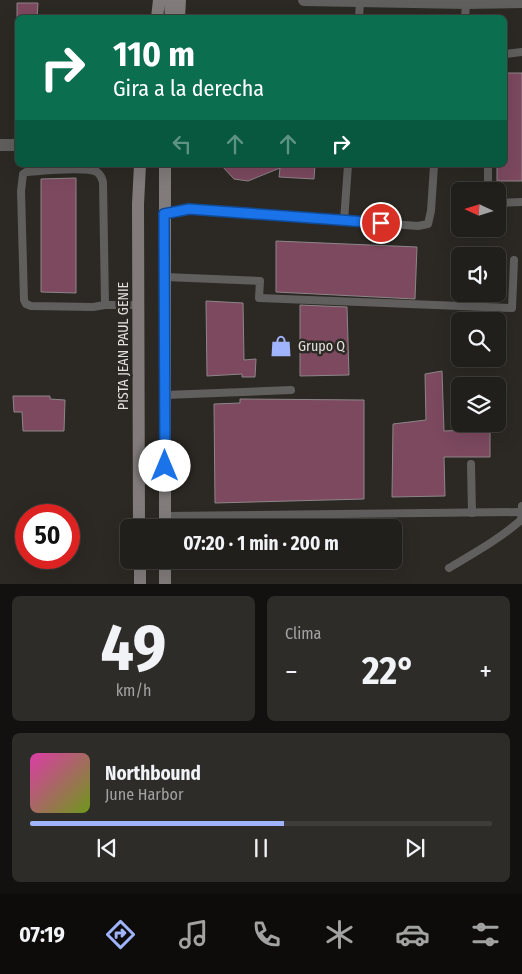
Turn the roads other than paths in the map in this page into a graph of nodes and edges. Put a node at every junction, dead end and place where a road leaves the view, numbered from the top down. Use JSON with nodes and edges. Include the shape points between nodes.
{"nodes":[{"id":1,"x":159,"y":0,"type":"edge"},
{"id":2,"x":168,"y":0,"type":"edge"},
{"id":3,"x":180,"y":0,"type":"edge"},
{"id":4,"x":304,"y":0,"type":"edge"},
{"id":5,"x":360,"y":2,"type":"junction"},
{"id":6,"x":522,"y":2,"type":"edge"},
{"id":7,"x":466,"y":4,"type":"junction"},
{"id":8,"x":157,"y":15,"type":"edge"},
{"id":9,"x":171,"y":15,"type":"edge"},
{"id":10,"x":178,"y":15,"type":"edge"},
{"id":11,"x":359,"y":15,"type":"edge"},
{"id":12,"x":465,"y":15,"type":"edge"},
{"id":13,"x":522,"y":52,"type":"edge"},
{"id":14,"x":507,"y":54,"type":"edge"},
{"id":15,"x":0,"y":145,"type":"edge"},
{"id":16,"x":15,"y":145,"type":"edge"},
{"id":17,"x":140,"y":167,"type":"edge"},
{"id":18,"x":166,"y":167,"type":"edge"},
{"id":19,"x":348,"y":167,"type":"edge"},
{"id":20,"x":434,"y":167,"type":"edge"},
{"id":21,"x":488,"y":167,"type":"edge"},
{"id":22,"x":488,"y":182,"type":"edge"},
{"id":23,"x":522,"y":202,"type":"edge"},
{"id":24,"x":506,"y":203,"type":"edge"},
{"id":25,"x":164,"y":214,"type":"junction"},
{"id":26,"x":344,"y":220,"type":"junction"},
{"id":27,"x":514,"y":260,"type":"dead end"},
{"id":28,"x":164,"y":277,"type":"junction"},
{"id":29,"x":106,"y":305,"type":"junction"},
{"id":30,"x":138,"y":305,"type":"junction"},
{"id":31,"x":292,"y":390,"type":"dead end"},
{"id":32,"x":165,"y":395,"type":"junction"},
{"id":33,"x":471,"y":464,"type":"dead end"},
{"id":34,"x":522,"y":506,"type":"edge"},
{"id":35,"x":522,"y":512,"type":"edge"},
{"id":36,"x":472,"y":513,"type":"junction"},
{"id":37,"x":139,"y":519,"type":"edge"},
{"id":38,"x":165,"y":519,"type":"edge"},
{"id":39,"x":228,"y":519,"type":"edge"},
{"id":40,"x":449,"y":568,"type":"dead end"},
{"id":41,"x":140,"y":569,"type":"edge"},
{"id":42,"x":165,"y":569,"type":"edge"},
{"id":43,"x":140,"y":584,"type":"edge"},
{"id":44,"x":165,"y":584,"type":"edge"}],
"edges":[{"from":1,"to":8,"type":"main road"},
{"from":2,"to":9,"type":"main road"},
{"from":3,"to":10,"type":"main road"},
{"from":4,"to":5,"type":"street"},
{"from":5,"to":7,"type":"street"},
{"from":5,"to":11,"type":"lane"},
{"from":6,"to":7,"type":"street"},
{"from":7,"to":12,"type":"lane"},
{"from":13,"to":14,"type":"lane"},
{"from":15,"to":16,"type":"street"},
{"from":17,"to":30,"type":"main road","name":"PISTA JEAN PAUL GENIE"},
{"from":18,"to":25,"type":"main road"},
{"from":19,"to":26,"type":"lane"},
{"from":20,"to":26,"type":"lane","via":[[428,224]]},
{"from":21,"to":22,"type":"lane"},
{"from":23,"to":24,"type":"lane"},
{"from":25,"to":26,"type":"lane","via":[[189,209]]},
{"from":25,"to":28,"type":"main road"},
{"from":27,"to":28,"type":"lane","via":[[512,308],[259,298],[260,281]]},
{"from":28,"to":32,"type":"main road"},
{"from":29,"to":29,"type":"lane","via":[[101,175],[81,170],[26,172],[21,191],[26,304]]},
{"from":29,"to":30,"type":"lane"},
{"from":30,"to":37,"type":"main road","name":"PISTA JEAN PAUL GENIE"},
{"from":31,"to":32,"type":"lane"},
{"from":32,"to":38,"type":"main road"},
{"from":33,"to":36,"type":"lane"},
{"from":34,"to":35,"type":"lane"},
{"from":35,"to":36,"type":"lane"},
{"from":35,"to":40,"type":"lane","via":[[521,520],[490,545]]},
{"from":36,"to":39,"type":"lane","via":[[376,512]]},
{"from":41,"to":43,"type":"main road"},
{"from":42,"to":44,"type":"main road"}]}
